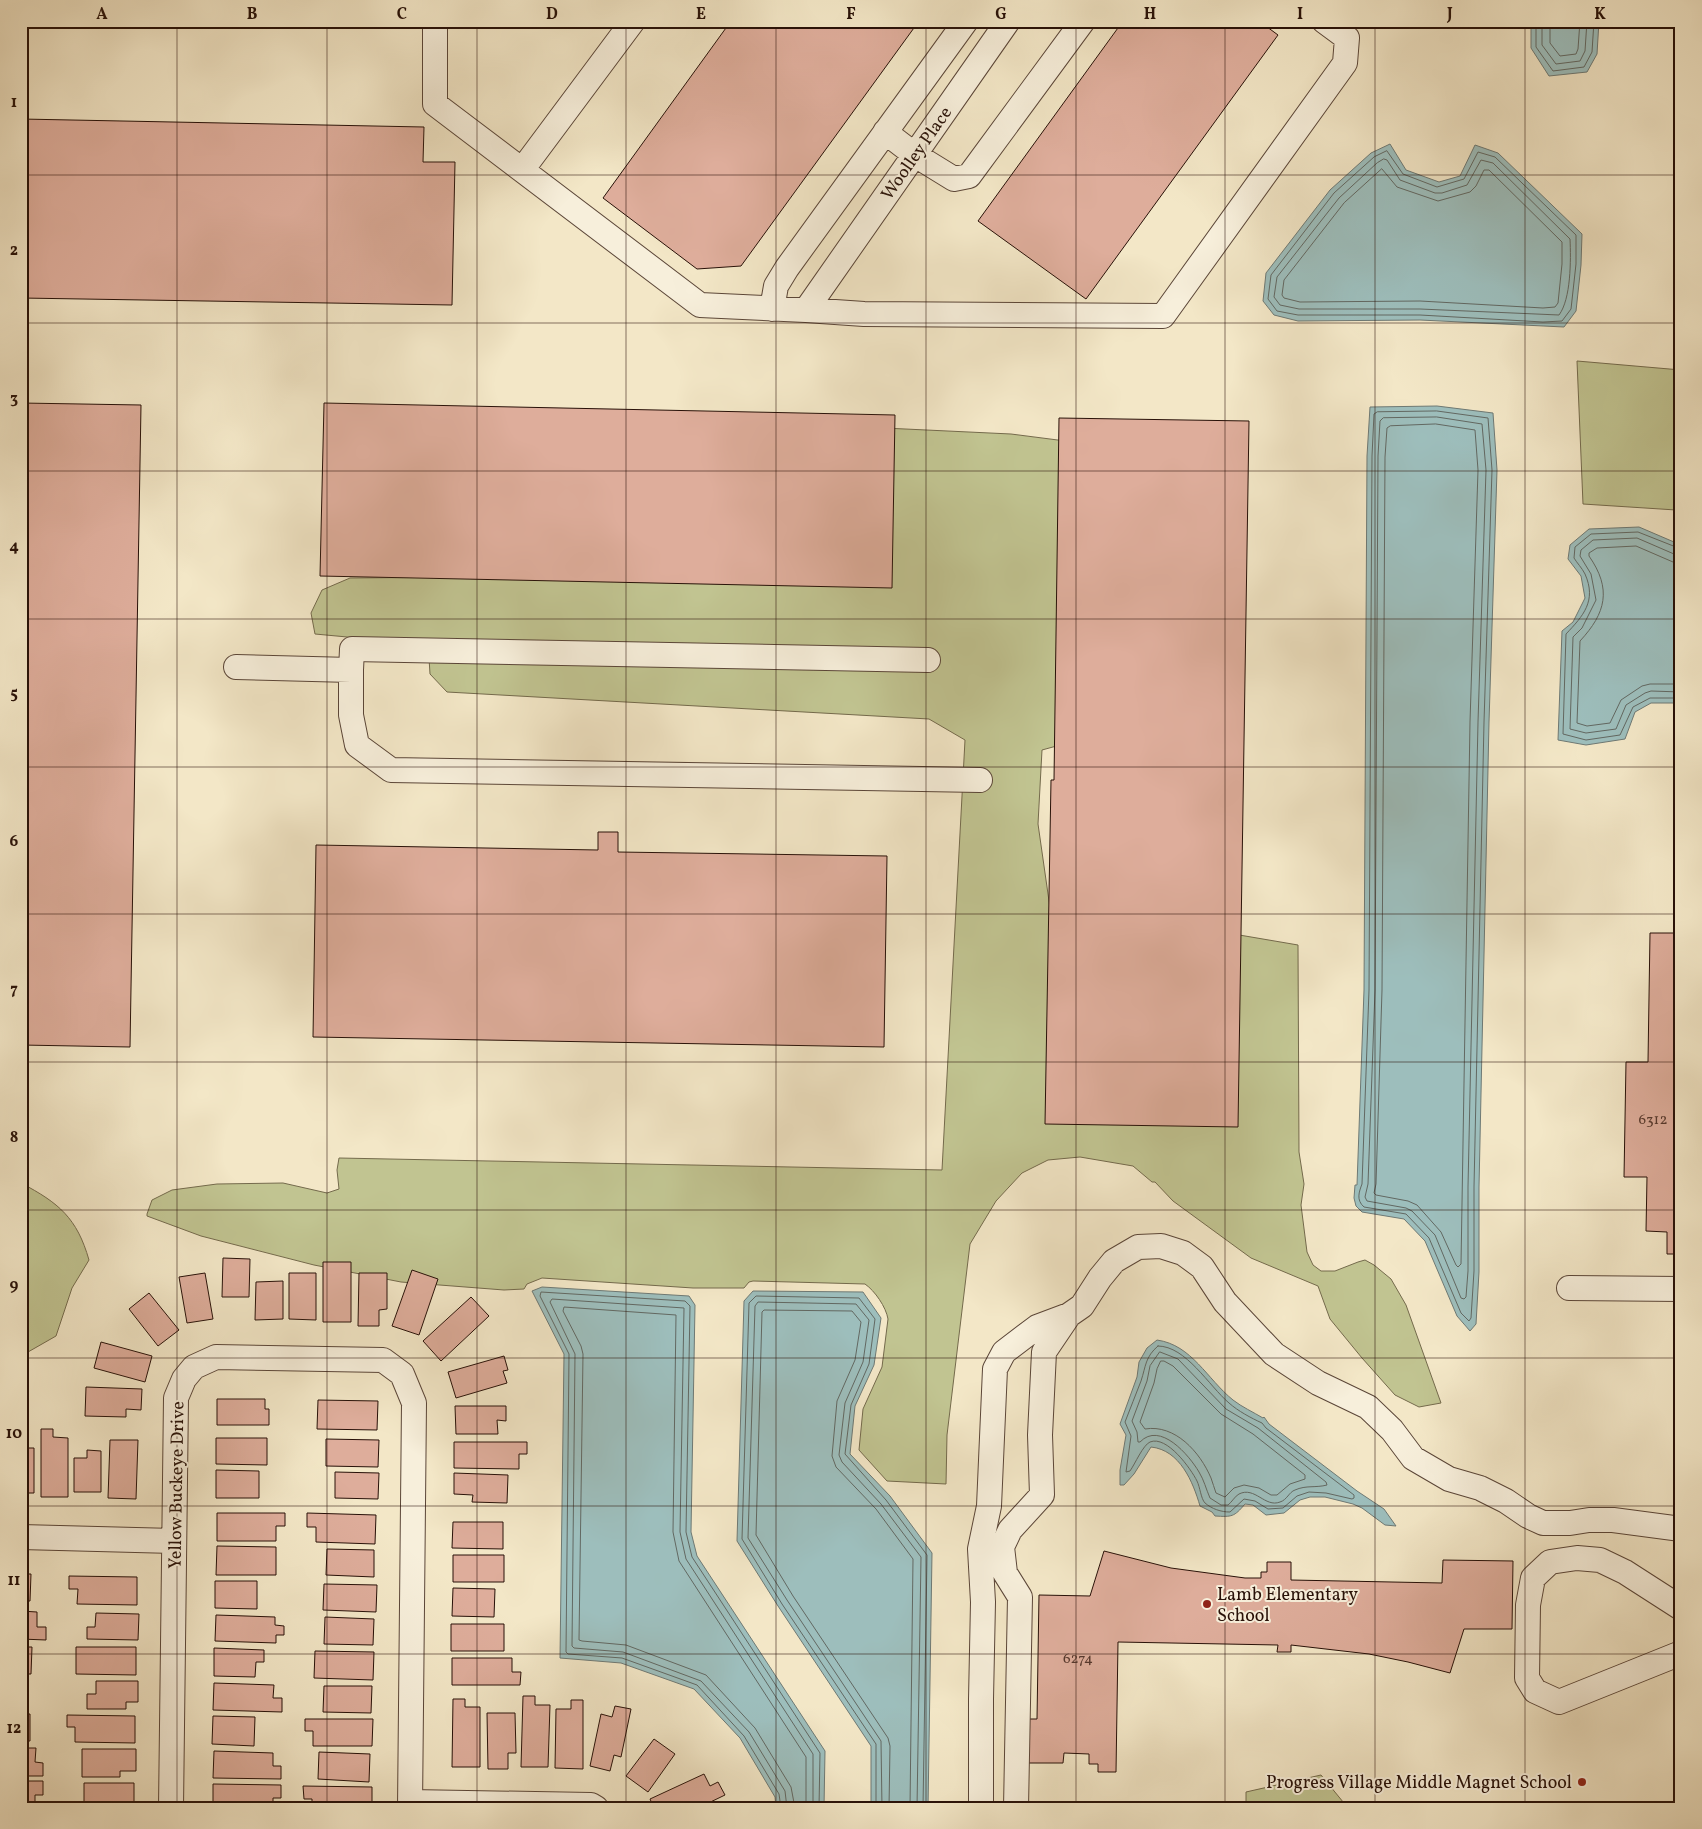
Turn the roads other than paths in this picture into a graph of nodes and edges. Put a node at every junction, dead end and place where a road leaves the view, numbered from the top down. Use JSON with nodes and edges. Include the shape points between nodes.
{"nodes":[{"id":1,"x":435,"y":21,"type":"edge"},
{"id":2,"x":633,"y":21,"type":"edge"},
{"id":3,"x":966,"y":21,"type":"edge"},
{"id":4,"x":1008,"y":21,"type":"edge"},
{"id":5,"x":1083,"y":21,"type":"edge"},
{"id":6,"x":1324,"y":21,"type":"edge"},
{"id":7,"x":885,"y":132,"type":"junction"},
{"id":8,"x":915,"y":155,"type":"junction"},
{"id":9,"x":522,"y":170,"type":"junction"},
{"id":10,"x":772,"y":308,"type":"junction"},
{"id":11,"x":806,"y":310,"type":"junction"},
{"id":12,"x":928,"y":660,"type":"dead end"},
{"id":13,"x":236,"y":667,"type":"dead end"},
{"id":14,"x":352,"y":670,"type":"junction"},
{"id":15,"x":980,"y":780,"type":"dead end"},
{"id":16,"x":1569,"y":1288,"type":"dead end"},
{"id":17,"x":1681,"y":1289,"type":"edge"},
{"id":18,"x":1069,"y":1315,"type":"junction"},
{"id":19,"x":1681,"y":1529,"type":"edge"},
{"id":20,"x":21,"y":1537,"type":"edge"},
{"id":21,"x":174,"y":1541,"type":"junction"},
{"id":22,"x":1681,"y":1608,"type":"edge"},
{"id":23,"x":1681,"y":1653,"type":"edge"},
{"id":24,"x":410,"y":1805,"type":"edge"},
{"id":25,"x":514,"y":1806,"type":"edge"},
{"id":26,"x":171,"y":1808,"type":"edge"},
{"id":27,"x":596,"y":1808,"type":"edge"},
{"id":28,"x":981,"y":1808,"type":"edge"},
{"id":29,"x":1016,"y":1808,"type":"edge"}],
"edges":[{"from":1,"to":9,"type":"street","via":[[435,104]]},
{"from":2,"to":9,"type":"street"},
{"from":3,"to":7,"type":"street"},
{"from":4,"to":8,"type":"street","name":"Woolley Place"},
{"from":5,"to":8,"type":"street","via":[[969,176],[954,179]]},
{"from":6,"to":11,"type":"street","via":[[1347,38],[1345,63],[1163,316],[864,314]]},
{"from":7,"to":8,"type":"street"},
{"from":7,"to":10,"type":"street","via":[[787,268],[776,286]]},
{"from":8,"to":11,"type":"street","name":"Woolley Place"},
{"from":9,"to":10,"type":"street","via":[[700,304]]},
{"from":10,"to":11,"type":"street"},
{"from":12,"to":14,"type":"street","via":[[352,650]]},
{"from":13,"to":14,"type":"street"},
{"from":14,"to":15,"type":"street","via":[[351,715],[357,745],[392,770]]},
{"from":16,"to":17,"type":"street"},
{"from":18,"to":19,"type":"street","via":[[1082,1306],[1114,1261],[1138,1247],[1161,1246],[1183,1253],[1202,1268],[1225,1302],[1274,1354],[1318,1383],[1368,1408],[1392,1430],[1413,1458],[1448,1479],[1489,1492],[1544,1523],[1613,1520]]},
{"from":18,"to":28,"type":"street","via":[[1037,1327],[1004,1352],[995,1369],[989,1506],[980,1549],[983,1602]]},
{"from":18,"to":29,"type":"street","via":[[1044,1352],[1040,1435],[1042,1495],[1010,1530],[1002,1547],[1005,1573],[1020,1597]]},
{"from":20,"to":21,"type":"street"},
{"from":21,"to":24,"type":"street","name":"Yellow Buckeye Drive","via":[[176,1398],[184,1379],[194,1367],[216,1357],[383,1360],[402,1374],[414,1403]]},
{"from":21,"to":26,"type":"street","name":"Yellow Buckeye Drive"},
{"from":22,"to":23,"type":"street","via":[[1600,1560],[1577,1558],[1550,1562],[1533,1578],[1528,1605],[1526,1678],[1534,1691],[1559,1702]]},
{"from":24,"to":25,"type":"street"},
{"from":25,"to":27,"type":"street","via":[[591,1805]]}]}
